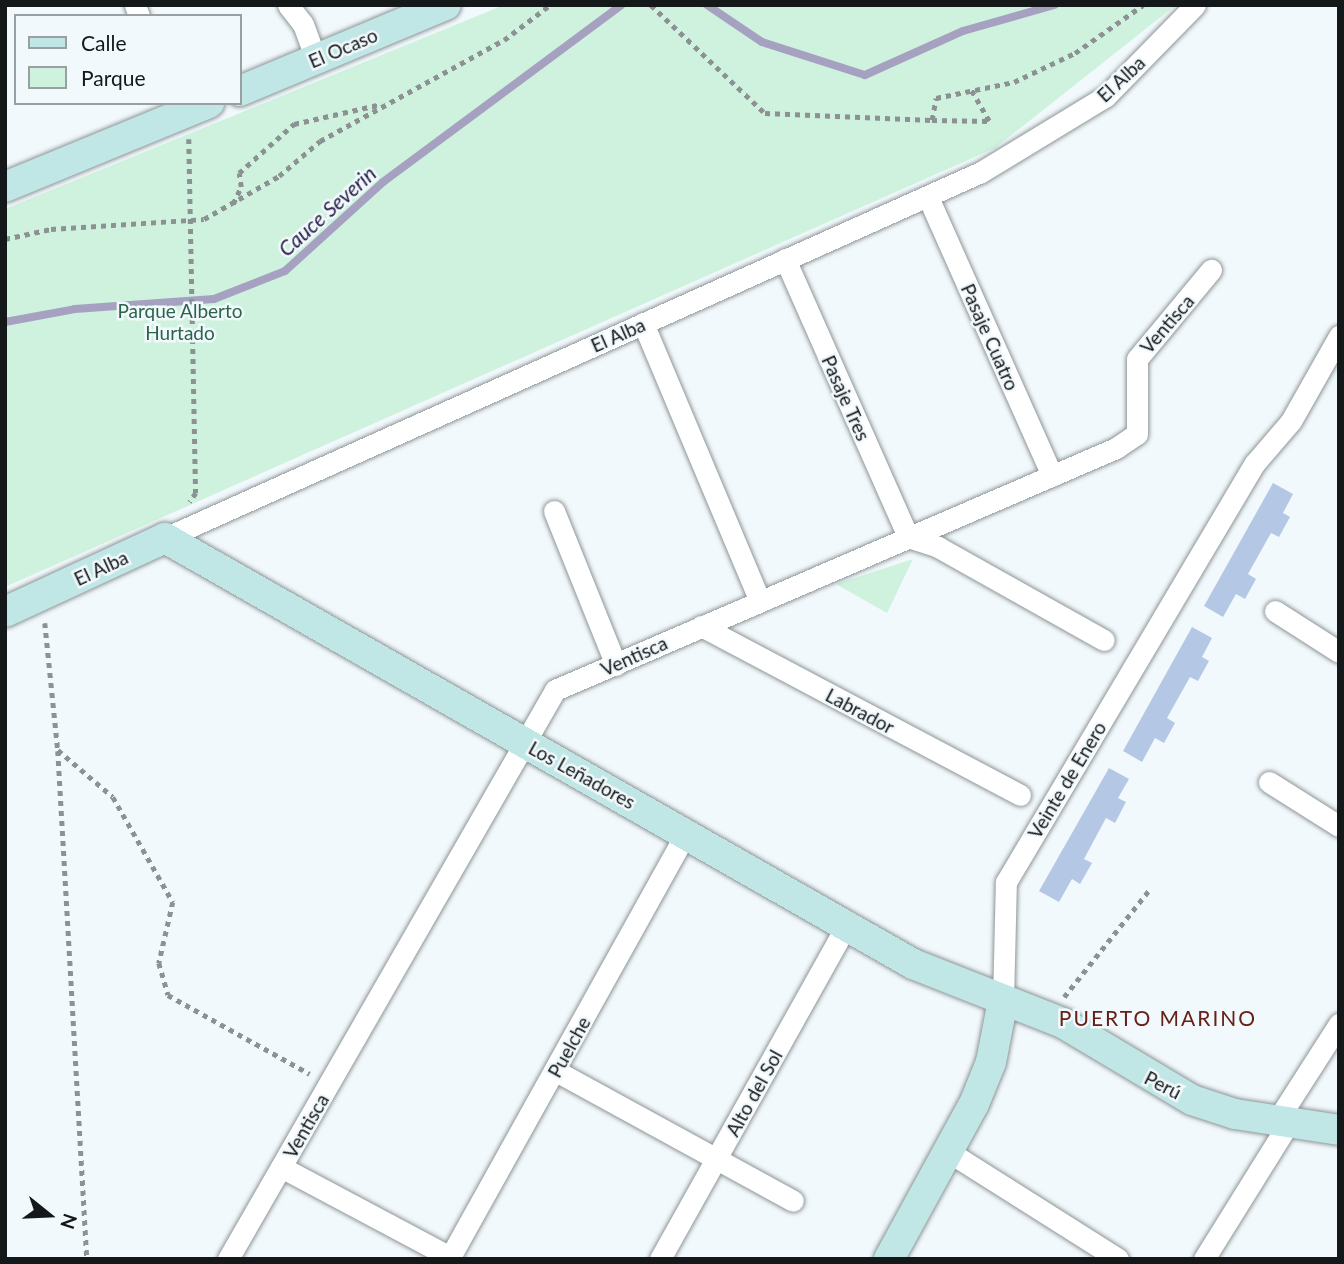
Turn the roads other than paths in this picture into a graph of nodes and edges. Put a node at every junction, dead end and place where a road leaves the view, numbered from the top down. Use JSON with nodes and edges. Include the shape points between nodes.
{"nodes":[{"id":1,"x":288,"y":5,"type":"edge"},
{"id":2,"x":446,"y":5,"type":"edge"},
{"id":3,"x":1195,"y":5,"type":"edge"},
{"id":4,"x":316,"y":59,"type":"junction"},
{"id":5,"x":242,"y":90,"type":"edge"},
{"id":6,"x":199,"y":105,"type":"edge"},
{"id":7,"x":175,"y":110,"type":"edge"},
{"id":8,"x":5,"y":187,"type":"edge"},
{"id":9,"x":928,"y":197,"type":"junction"},
{"id":10,"x":785,"y":259,"type":"junction"},
{"id":11,"x":1211,"y":270,"type":"dead end"},
{"id":12,"x":643,"y":323,"type":"junction"},
{"id":13,"x":1339,"y":336,"type":"edge"},
{"id":14,"x":1052,"y":476,"type":"junction"},
{"id":15,"x":554,"y":511,"type":"dead end"},
{"id":16,"x":908,"y":537,"type":"junction"},
{"id":17,"x":165,"y":538,"type":"junction"},
{"id":18,"x":759,"y":598,"type":"junction"},
{"id":19,"x":1275,"y":611,"type":"dead end"},
{"id":20,"x":5,"y":612,"type":"edge"},
{"id":21,"x":701,"y":626,"type":"junction"},
{"id":22,"x":1104,"y":640,"type":"dead end"},
{"id":23,"x":1339,"y":652,"type":"edge"},
{"id":24,"x":616,"y":665,"type":"junction"},
{"id":25,"x":527,"y":744,"type":"junction"},
{"id":26,"x":1269,"y":782,"type":"dead end"},
{"id":27,"x":1020,"y":795,"type":"dead end"},
{"id":28,"x":1339,"y":826,"type":"edge"},
{"id":29,"x":686,"y":833,"type":"junction"},
{"id":30,"x":846,"y":926,"type":"junction"},
{"id":31,"x":1003,"y":1001,"type":"junction"},
{"id":32,"x":1339,"y":1024,"type":"edge"},
{"id":33,"x":556,"y":1071,"type":"junction"},
{"id":34,"x":1282,"y":1124,"type":"junction"},
{"id":35,"x":1339,"y":1130,"type":"edge"},
{"id":36,"x":949,"y":1152,"type":"junction"},
{"id":37,"x":717,"y":1159,"type":"junction"},
{"id":38,"x":281,"y":1167,"type":"junction"},
{"id":39,"x":793,"y":1201,"type":"dead end"},
{"id":40,"x":449,"y":1258,"type":"edge"},
{"id":41,"x":228,"y":1259,"type":"edge"},
{"id":42,"x":660,"y":1259,"type":"edge"},
{"id":43,"x":889,"y":1259,"type":"edge"},
{"id":44,"x":1118,"y":1259,"type":"edge"},
{"id":45,"x":1204,"y":1259,"type":"edge"}],
"edges":[{"from":1,"to":4,"type":"street"},
{"from":2,"to":4,"type":"street","name":"El Ocaso"},
{"from":3,"to":9,"type":"street","name":"El Alba","via":[[1106,96]]},
{"from":4,"to":5,"type":"street","name":"El Ocaso"},
{"from":6,"to":7,"type":"street"},
{"from":7,"to":8,"type":"street"},
{"from":9,"to":10,"type":"street","name":"El Alba"},
{"from":9,"to":14,"type":"street","name":"Pasaje Cuatro"},
{"from":10,"to":12,"type":"street","name":"El Alba"},
{"from":10,"to":16,"type":"street","name":"Pasaje Tres"},
{"from":11,"to":14,"type":"street","name":"Ventisca","via":[[1137,359],[1137,433]]},
{"from":12,"to":17,"type":"street","name":"El Alba"},
{"from":12,"to":18,"type":"street"},
{"from":13,"to":31,"type":"street","name":"Veinte de Enero","via":[[1291,421],[1255,463],[1006,882]]},
{"from":14,"to":16,"type":"street","name":"Ventisca"},
{"from":15,"to":24,"type":"street"},
{"from":16,"to":18,"type":"street","name":"Ventisca"},
{"from":16,"to":22,"type":"street"},
{"from":17,"to":20,"type":"street","name":"El Alba"},
{"from":17,"to":25,"type":"street","name":"Los Leñadores"},
{"from":18,"to":21,"type":"street","name":"Ventisca"},
{"from":19,"to":23,"type":"street"},
{"from":21,"to":24,"type":"street","name":"Ventisca"},
{"from":21,"to":27,"type":"street","name":"Labrador"},
{"from":24,"to":25,"type":"street","name":"Ventisca","via":[[555,690]]},
{"from":25,"to":29,"type":"street","name":"Los Leñadores"},
{"from":25,"to":38,"type":"street","name":"Ventisca"},
{"from":26,"to":28,"type":"street"},
{"from":29,"to":30,"type":"street","name":"Los Leñadores"},
{"from":29,"to":33,"type":"street","name":"Puelche"},
{"from":30,"to":31,"type":"street","name":"Los Leñadores","via":[[950,983]]},
{"from":30,"to":37,"type":"street","name":"Alto del Sol"},
{"from":31,"to":34,"type":"street","name":"Perú","via":[[1048,1017],[1163,1086]]},
{"from":31,"to":36,"type":"street","name":"Veinte de Enero","via":[[991,1062]]},
{"from":32,"to":34,"type":"street"},
{"from":33,"to":37,"type":"street"},
{"from":33,"to":40,"type":"street","name":"Puelche"},
{"from":34,"to":35,"type":"street","name":"Perú"},
{"from":34,"to":45,"type":"street"},
{"from":36,"to":43,"type":"street","name":"Veinte de Enero"},
{"from":36,"to":44,"type":"street"},
{"from":37,"to":39,"type":"street"},
{"from":37,"to":42,"type":"street","name":"Alto del Sol"},
{"from":38,"to":40,"type":"street"},
{"from":38,"to":41,"type":"street","name":"Ventisca"}]}
